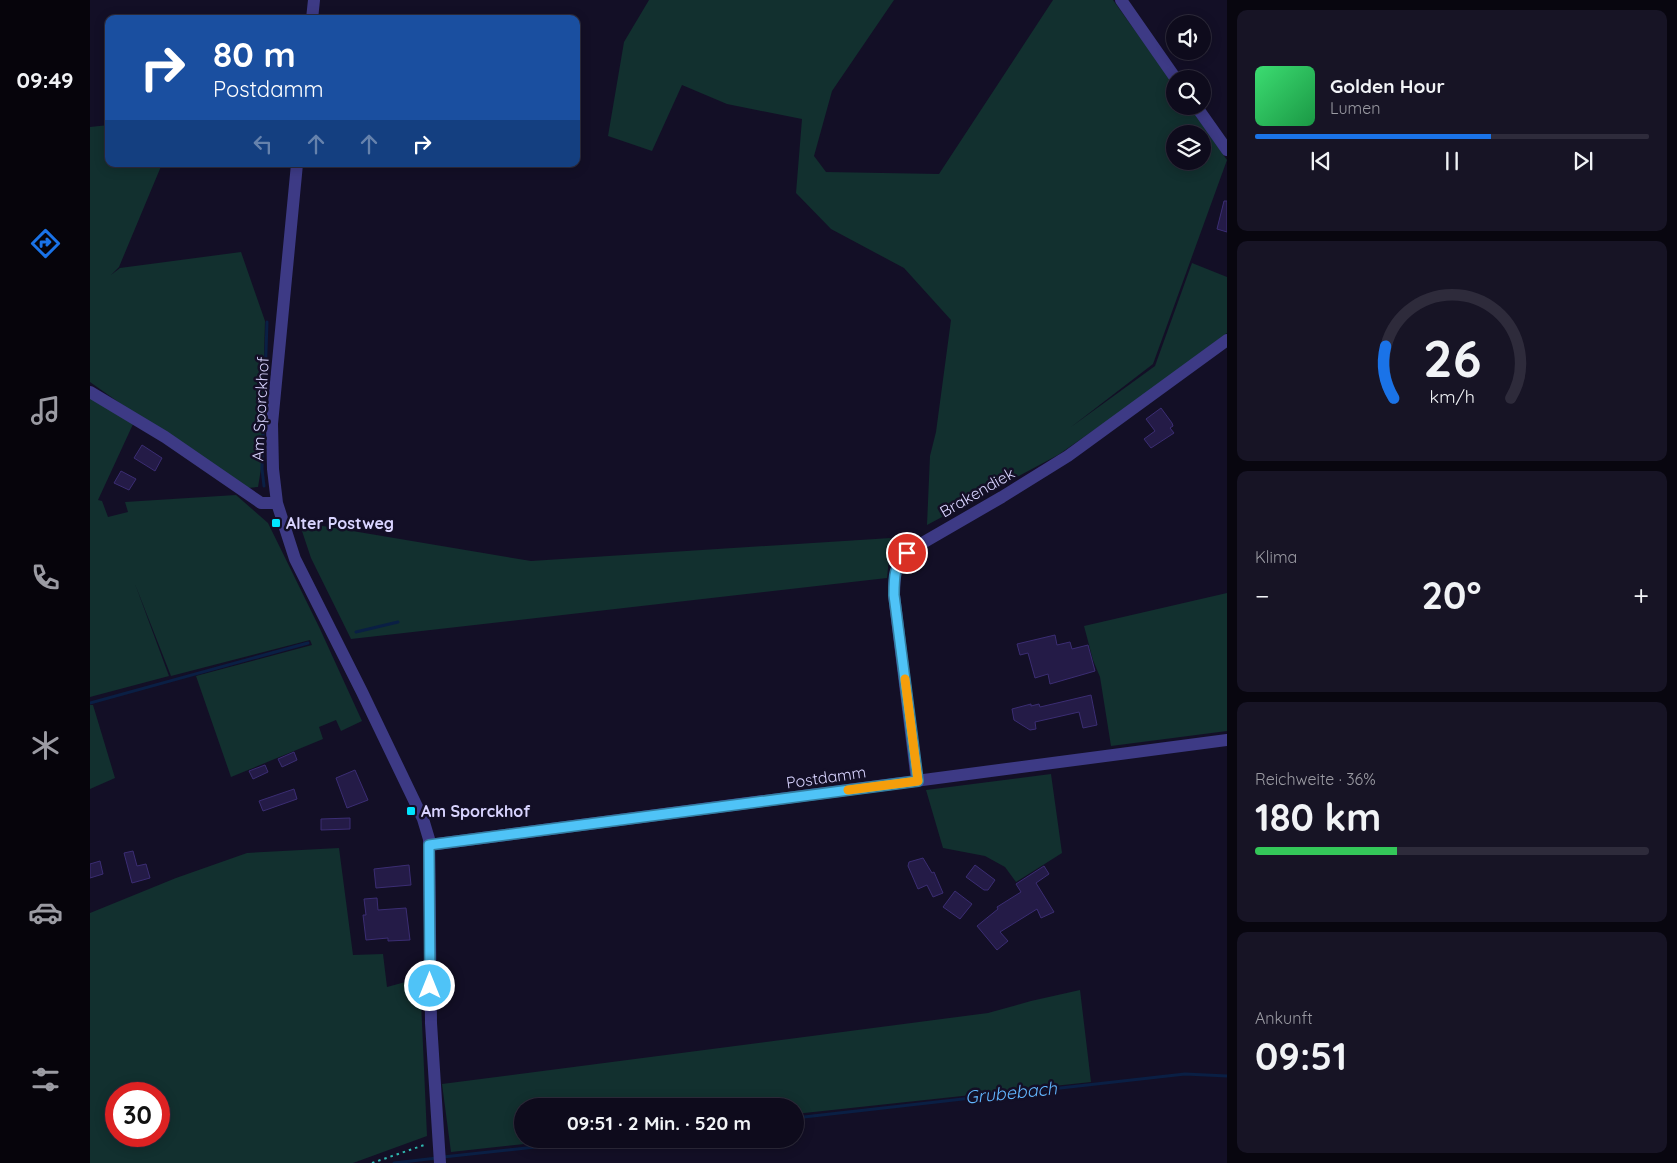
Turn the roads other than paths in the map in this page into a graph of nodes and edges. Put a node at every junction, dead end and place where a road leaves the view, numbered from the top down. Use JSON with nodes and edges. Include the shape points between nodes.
{"nodes":[{"id":1,"x":314,"y":0,"type":"edge"},
{"id":2,"x":1121,"y":0,"type":"edge"},
{"id":3,"x":312,"y":15,"type":"edge"},
{"id":4,"x":1170,"y":70,"type":"edge"},
{"id":5,"x":1202,"y":115,"type":"edge"},
{"id":6,"x":1227,"y":150,"type":"edge"},
{"id":7,"x":297,"y":167,"type":"edge"},
{"id":8,"x":1227,"y":340,"type":"edge"},
{"id":9,"x":90,"y":392,"type":"edge"},
{"id":10,"x":277,"y":503,"type":"junction"},
{"id":11,"x":1227,"y":740,"type":"edge"},
{"id":12,"x":918,"y":781,"type":"junction"},
{"id":13,"x":429,"y":845,"type":"junction"},
{"id":14,"x":440,"y":1163,"type":"edge"}],
"edges":[{"from":1,"to":3,"type":"street"},
{"from":2,"to":4,"type":"street"},
{"from":5,"to":6,"type":"street"},
{"from":7,"to":10,"type":"street","name":"Am Sporckhof","via":[[272,424]]},
{"from":8,"to":12,"type":"street","name":"Brakendiek","via":[[1068,456],[919,544],[897,565],[894,595]]},
{"from":9,"to":10,"type":"street","via":[[165,437],[261,503]]},
{"from":10,"to":13,"type":"street","name":"Am Sporckhof","via":[[295,559],[423,819]]},
{"from":11,"to":12,"type":"street","name":"Postdamm"},
{"from":12,"to":13,"type":"street","name":"Postdamm"},
{"from":13,"to":14,"type":"street","name":"Am Sporckhof","via":[[431,1023]]}]}
